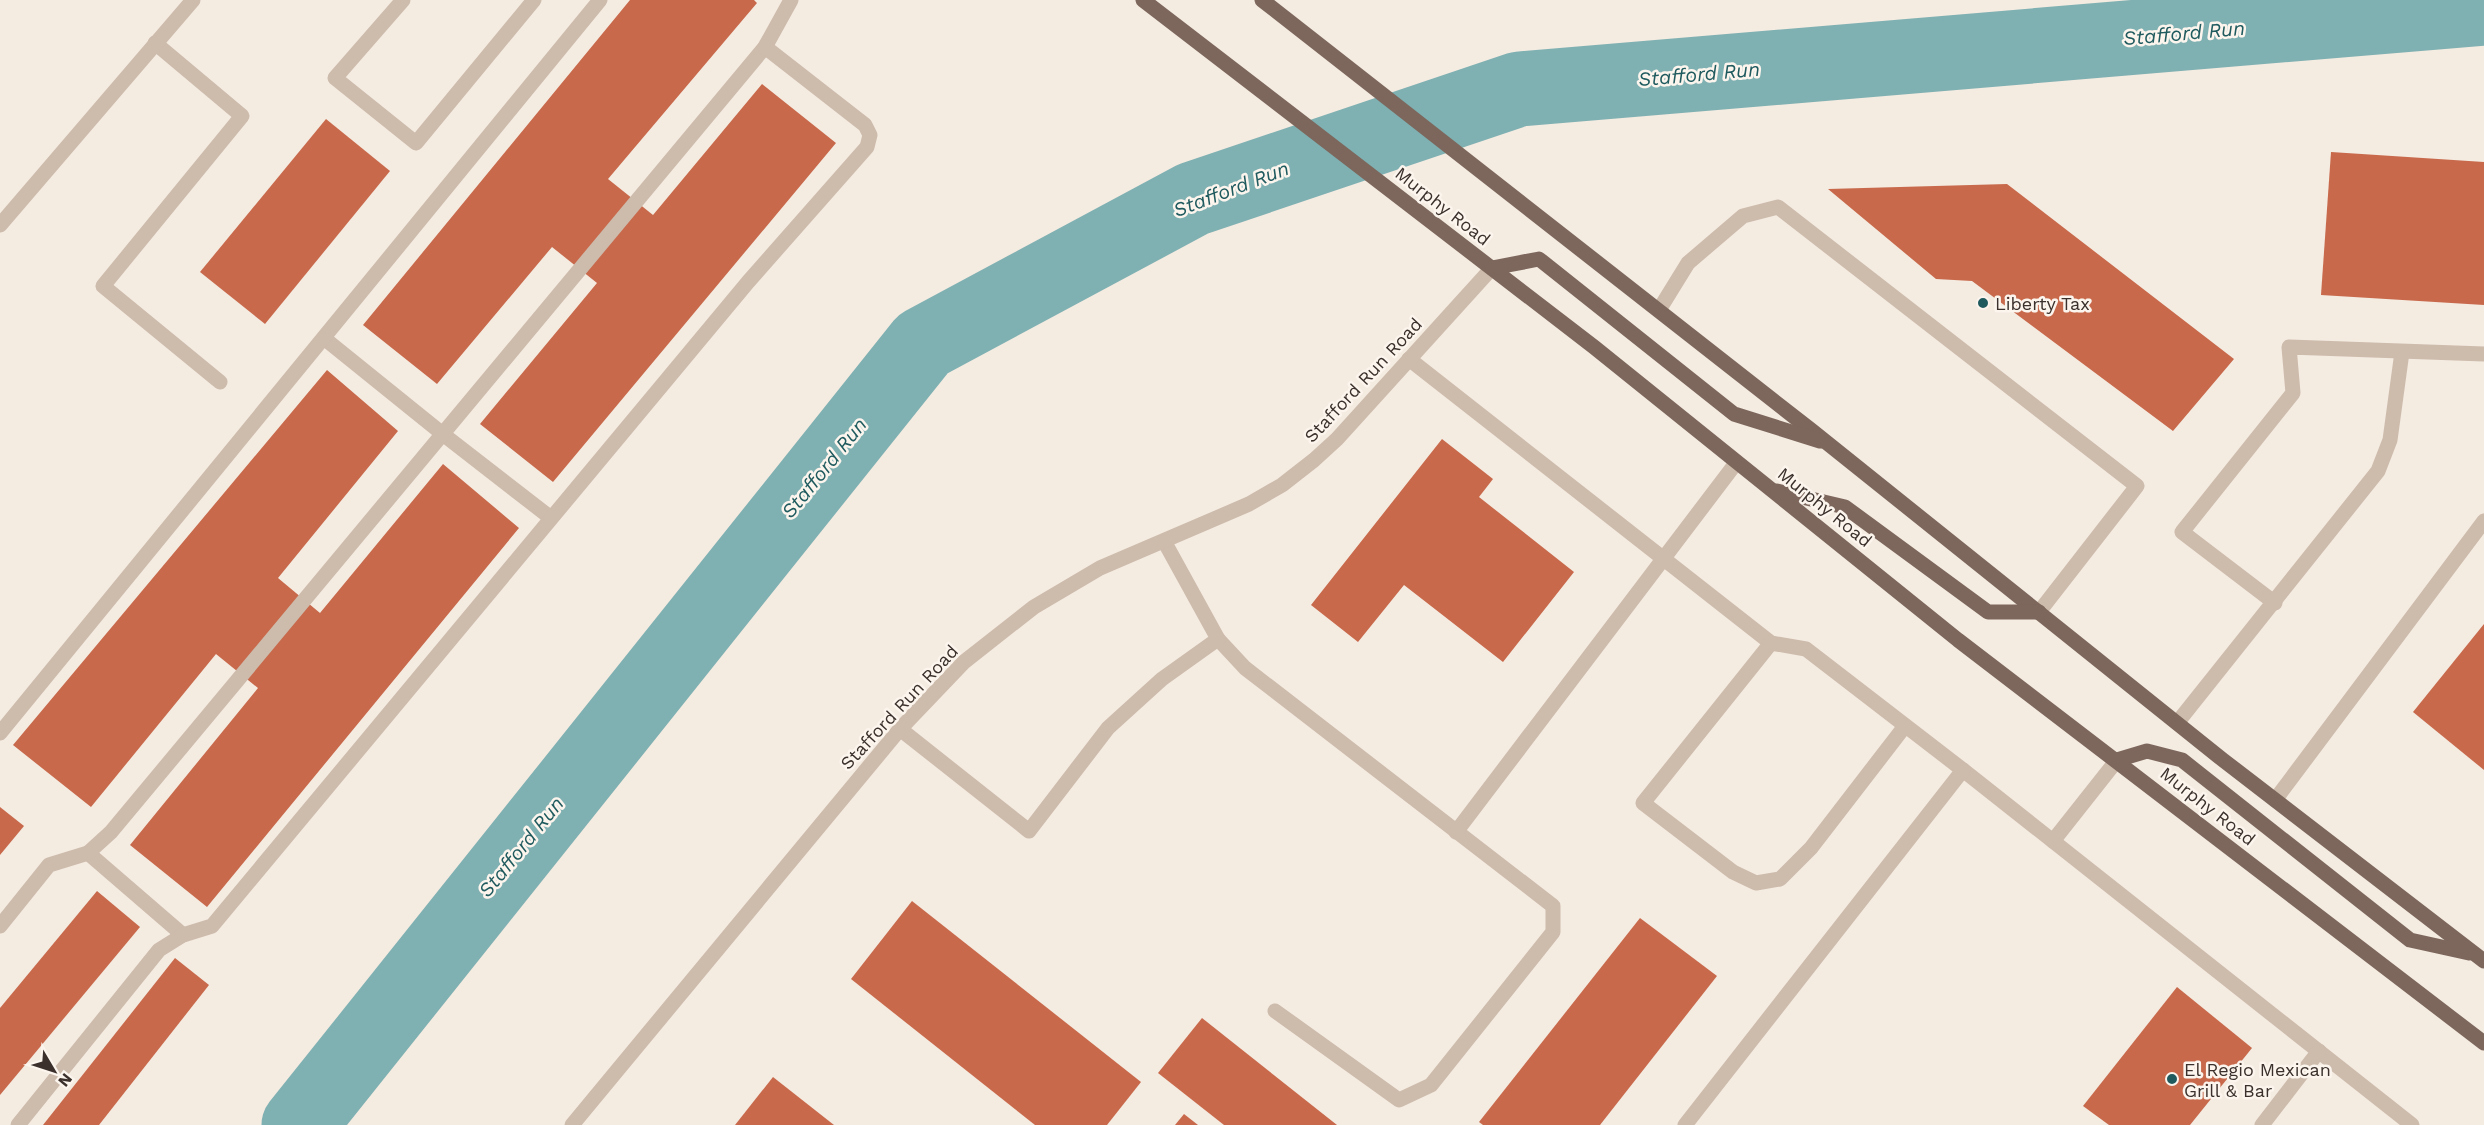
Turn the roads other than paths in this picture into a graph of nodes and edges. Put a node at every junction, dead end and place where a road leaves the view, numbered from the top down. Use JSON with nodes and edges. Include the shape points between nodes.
{"nodes":[{"id":1,"x":193,"y":0,"type":"edge"},
{"id":2,"x":403,"y":0,"type":"edge"},
{"id":3,"x":534,"y":0,"type":"edge"},
{"id":4,"x":600,"y":0,"type":"edge"},
{"id":5,"x":791,"y":0,"type":"edge"},
{"id":6,"x":1262,"y":0,"type":"edge"},
{"id":7,"x":1148,"y":4,"type":"edge"},
{"id":8,"x":155,"y":43,"type":"junction"},
{"id":9,"x":765,"y":47,"type":"junction"},
{"id":10,"x":0,"y":225,"type":"edge"},
{"id":11,"x":1492,"y":268,"type":"junction"},
{"id":12,"x":1659,"y":310,"type":"junction"},
{"id":13,"x":325,"y":339,"type":"junction"},
{"id":14,"x":2402,"y":352,"type":"junction"},
{"id":15,"x":2484,"y":354,"type":"edge"},
{"id":16,"x":1409,"y":359,"type":"junction"},
{"id":17,"x":220,"y":382,"type":"dead end"},
{"id":18,"x":444,"y":435,"type":"junction"},
{"id":19,"x":1828,"y":444,"type":"junction"},
{"id":20,"x":1736,"y":463,"type":"junction"},
{"id":21,"x":1772,"y":489,"type":"junction"},
{"id":22,"x":551,"y":518,"type":"junction"},
{"id":23,"x":2484,"y":521,"type":"edge"},
{"id":24,"x":1164,"y":541,"type":"junction"},
{"id":25,"x":1664,"y":558,"type":"junction"},
{"id":26,"x":2274,"y":603,"type":"junction"},
{"id":27,"x":2039,"y":612,"type":"junction"},
{"id":28,"x":1218,"y":639,"type":"junction"},
{"id":29,"x":1771,"y":644,"type":"junction"},
{"id":30,"x":2177,"y":723,"type":"junction"},
{"id":31,"x":1905,"y":726,"type":"junction"},
{"id":32,"x":900,"y":729,"type":"junction"},
{"id":33,"x":0,"y":733,"type":"edge"},
{"id":34,"x":2117,"y":760,"type":"junction"},
{"id":35,"x":1964,"y":770,"type":"junction"},
{"id":36,"x":2275,"y":800,"type":"junction"},
{"id":37,"x":1456,"y":832,"type":"junction"},
{"id":38,"x":2053,"y":841,"type":"junction"},
{"id":39,"x":88,"y":853,"type":"junction"},
{"id":40,"x":0,"y":926,"type":"edge"},
{"id":41,"x":183,"y":936,"type":"junction"},
{"id":42,"x":2479,"y":958,"type":"edge"},
{"id":43,"x":1275,"y":1011,"type":"dead end"},
{"id":44,"x":2484,"y":1043,"type":"edge"},
{"id":45,"x":2319,"y":1051,"type":"junction"},
{"id":46,"x":18,"y":1125,"type":"edge"},
{"id":47,"x":572,"y":1125,"type":"edge"},
{"id":48,"x":1684,"y":1125,"type":"edge"},
{"id":49,"x":2262,"y":1125,"type":"edge"},
{"id":50,"x":2412,"y":1125,"type":"edge"}],
"edges":[{"from":1,"to":8,"type":"street"},
{"from":2,"to":3,"type":"street","via":[[335,78],[416,143]]},
{"from":4,"to":13,"type":"street"},
{"from":5,"to":9,"type":"street"},
{"from":6,"to":12,"type":"main road"},
{"from":7,"to":11,"type":"main road","name":"Murphy Road"},
{"from":8,"to":10,"type":"street"},
{"from":8,"to":17,"type":"street","via":[[242,116],[103,286]]},
{"from":9,"to":18,"type":"street"},
{"from":9,"to":22,"type":"street","via":[[866,125],[870,135],[867,147],[748,282]]},
{"from":11,"to":16,"type":"street","name":"Stafford Run Road"},
{"from":11,"to":19,"type":"main road","via":[[1539,259],[1734,414]]},
{"from":11,"to":20,"type":"main road","name":"Murphy Road"},
{"from":12,"to":19,"type":"main road"},
{"from":12,"to":27,"type":"street","via":[[1688,263],[1743,216],[1778,207],[2137,486]]},
{"from":13,"to":18,"type":"street"},
{"from":13,"to":33,"type":"street"},
{"from":14,"to":15,"type":"street"},
{"from":14,"to":26,"type":"street","via":[[2390,440],[2378,471]]},
{"from":14,"to":26,"type":"street","via":[[2289,347],[2293,393],[2182,532]]},
{"from":16,"to":24,"type":"street","name":"Stafford Run Road","via":[[1337,439],[1282,485],[1249,504]]},
{"from":16,"to":25,"type":"street"},
{"from":18,"to":22,"type":"street"},
{"from":18,"to":39,"type":"street","via":[[111,832]]},
{"from":19,"to":27,"type":"main road"},
{"from":20,"to":21,"type":"main road","name":"Murphy Road"},
{"from":20,"to":25,"type":"street"},
{"from":21,"to":27,"type":"main road","via":[[1845,507],[1988,612]]},
{"from":21,"to":34,"type":"main road","name":"Murphy Road","via":[[1958,640]]},
{"from":22,"to":41,"type":"street","via":[[212,926]]},
{"from":23,"to":36,"type":"street"},
{"from":24,"to":28,"type":"street"},
{"from":24,"to":32,"type":"street","name":"Stafford Run Road","via":[[1100,568],[1034,607],[964,662]]},
{"from":25,"to":29,"type":"street"},
{"from":25,"to":37,"type":"street"},
{"from":26,"to":30,"type":"street"},
{"from":27,"to":30,"type":"main road"},
{"from":28,"to":32,"type":"street","via":[[1162,679],[1108,728],[1029,831]]},
{"from":28,"to":37,"type":"street","via":[[1245,668]]},
{"from":29,"to":31,"type":"street","via":[[1806,649]]},
{"from":29,"to":31,"type":"street","via":[[1643,803],[1733,872],[1756,883],[1780,879],[1811,848]]},
{"from":30,"to":36,"type":"main road"},
{"from":31,"to":35,"type":"street"},
{"from":32,"to":47,"type":"street","name":"Stafford Run Road"},
{"from":34,"to":38,"type":"street"},
{"from":34,"to":42,"type":"main road","via":[[2147,751],[2182,760],[2410,940]]},
{"from":34,"to":44,"type":"main road","name":"Murphy Road"},
{"from":35,"to":38,"type":"street"},
{"from":35,"to":48,"type":"street"},
{"from":36,"to":42,"type":"main road"},
{"from":37,"to":43,"type":"street","via":[[1553,906],[1553,932],[1431,1085],[1399,1100]]},
{"from":38,"to":45,"type":"street"},
{"from":39,"to":40,"type":"street","via":[[50,865]]},
{"from":39,"to":41,"type":"street"},
{"from":41,"to":46,"type":"street","via":[[159,950]]},
{"from":45,"to":49,"type":"street"},
{"from":45,"to":50,"type":"street"}]}
